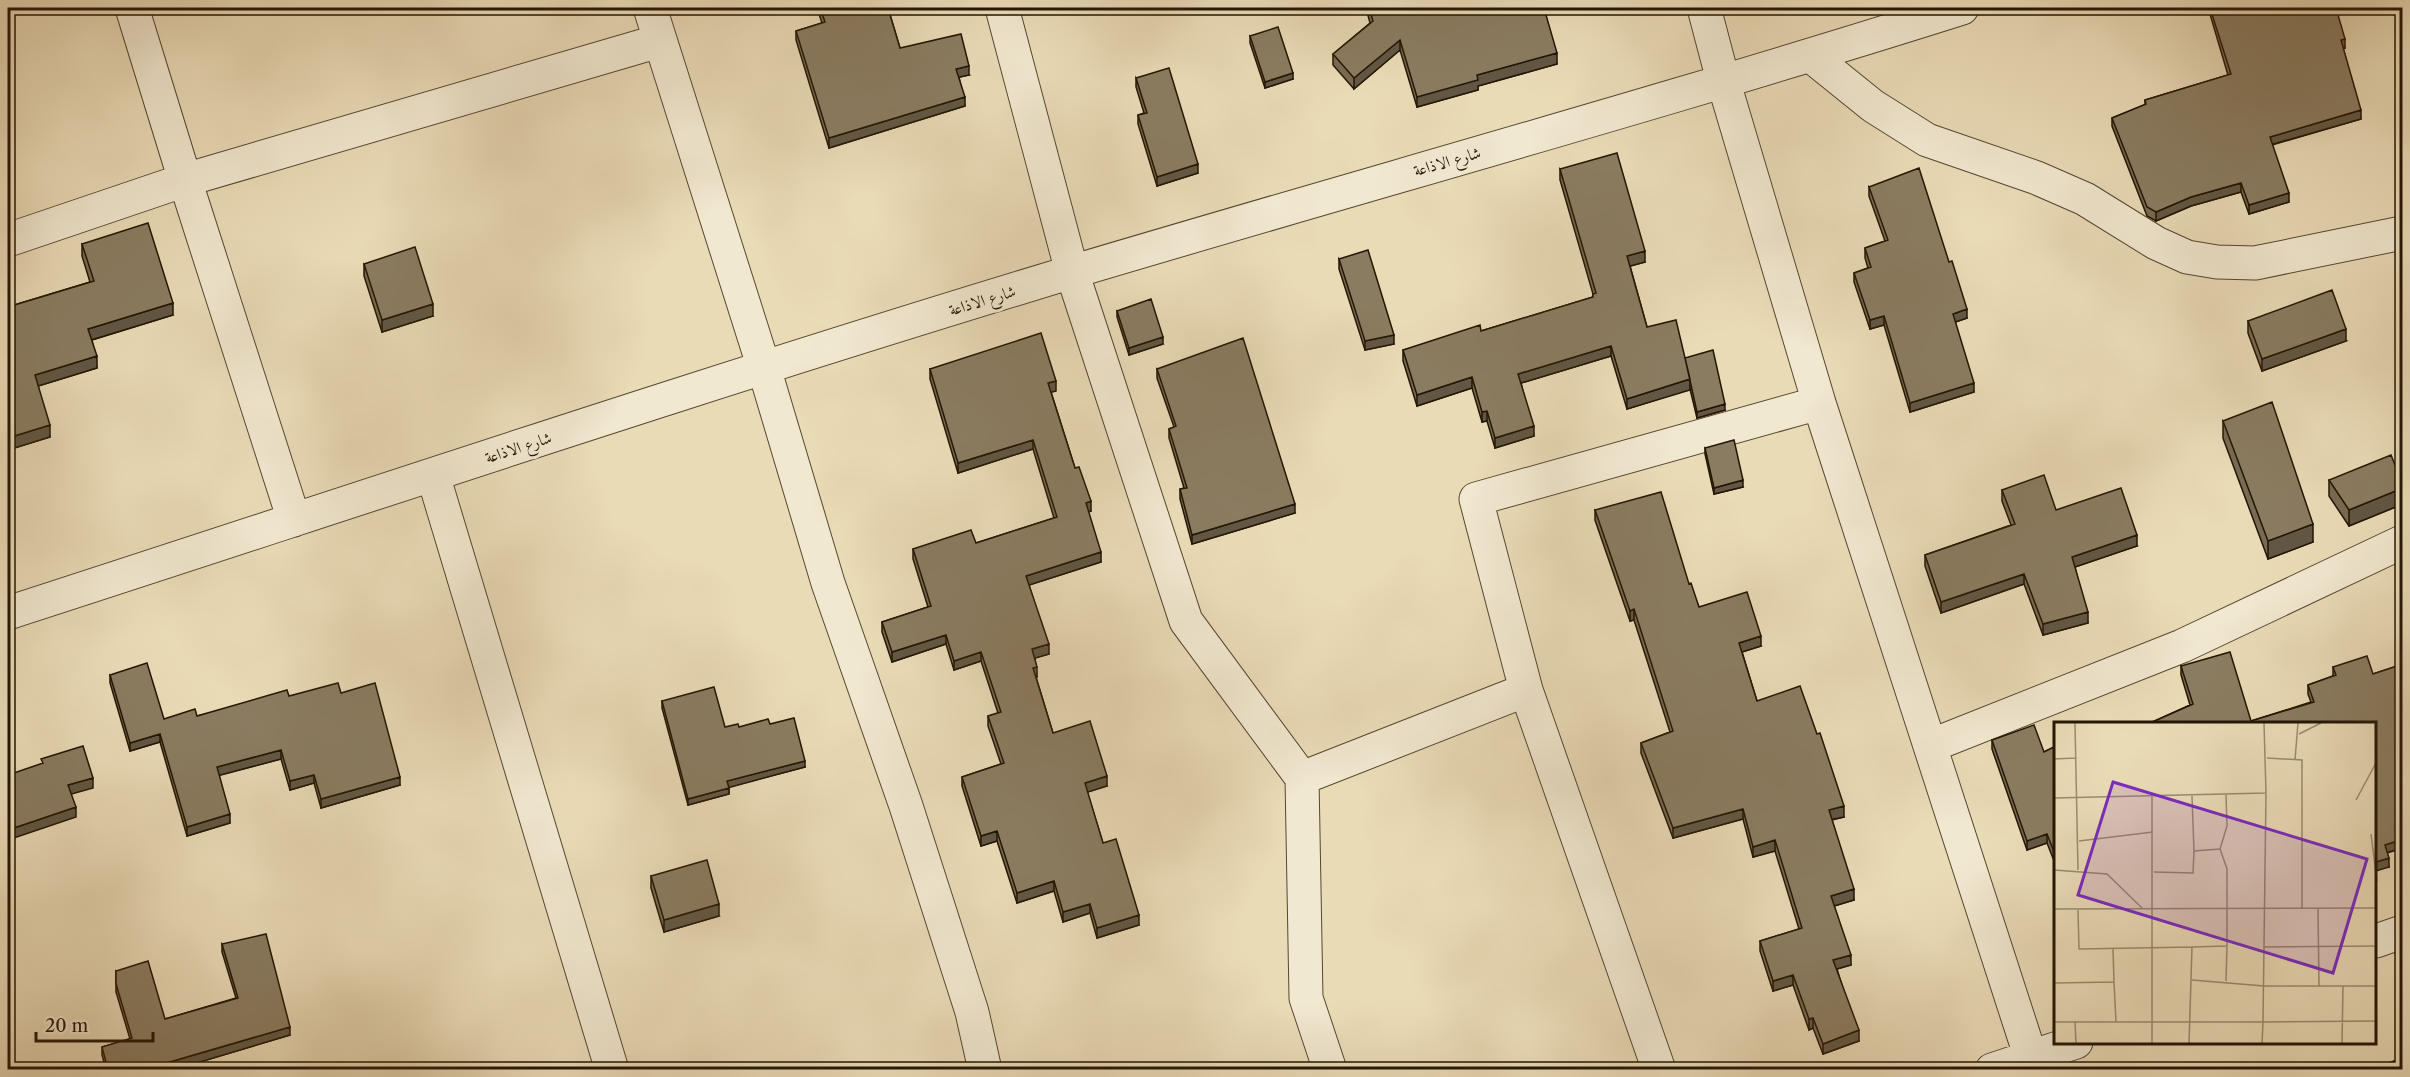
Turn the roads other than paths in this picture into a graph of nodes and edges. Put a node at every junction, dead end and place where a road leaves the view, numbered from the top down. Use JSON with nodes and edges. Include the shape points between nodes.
{"nodes":[{"id":1,"x":132,"y":8,"type":"edge"},
{"id":2,"x":650,"y":8,"type":"edge"},
{"id":3,"x":1002,"y":8,"type":"edge"},
{"id":4,"x":1704,"y":8,"type":"edge"},
{"id":5,"x":1962,"y":8,"type":"edge"},
{"id":6,"x":659,"y":41,"type":"junction"},
{"id":7,"x":1811,"y":56,"type":"junction"},
{"id":8,"x":1723,"y":80,"type":"junction"},
{"id":9,"x":185,"y":180,"type":"junction"},
{"id":10,"x":2403,"y":233,"type":"edge"},
{"id":11,"x":8,"y":240,"type":"edge"},
{"id":12,"x":1072,"y":272,"type":"junction"},
{"id":13,"x":764,"y":368,"type":"junction"},
{"id":14,"x":1819,"y":403,"type":"junction"},
{"id":15,"x":433,"y":475,"type":"junction"},
{"id":16,"x":294,"y":520,"type":"junction"},
{"id":17,"x":2403,"y":542,"type":"edge"},
{"id":18,"x":8,"y":613,"type":"edge"},
{"id":19,"x":1526,"y":690,"type":"junction"},
{"id":20,"x":1930,"y":746,"type":"junction"},
{"id":21,"x":1302,"y":778,"type":"junction"},
{"id":22,"x":2403,"y":932,"type":"edge"},
{"id":23,"x":2377,"y":941,"type":"edge"},
{"id":24,"x":2070,"y":1044,"type":"edge"},
{"id":25,"x":2031,"y":1058,"type":"junction"},
{"id":26,"x":612,"y":1070,"type":"edge"},
{"id":27,"x":985,"y":1070,"type":"edge"},
{"id":28,"x":1330,"y":1070,"type":"edge"},
{"id":29,"x":1659,"y":1070,"type":"edge"},
{"id":30,"x":1992,"y":1070,"type":"edge"}],
"edges":[{"from":1,"to":9,"type":"street"},
{"from":2,"to":6,"type":"street"},
{"from":3,"to":12,"type":"street"},
{"from":4,"to":8,"type":"street"},
{"from":5,"to":7,"type":"street","name":"شارع الاذاعة"},
{"from":6,"to":9,"type":"street"},
{"from":6,"to":13,"type":"street"},
{"from":7,"to":8,"type":"street","name":"شارع الاذاعة"},
{"from":7,"to":10,"type":"street","via":[[1873,106],[1927,140],[2085,199],[2156,243],[2187,257],[2255,263]]},
{"from":8,"to":12,"type":"street","name":"شارع الاذاعة"},
{"from":8,"to":14,"type":"street"},
{"from":9,"to":11,"type":"street"},
{"from":9,"to":16,"type":"street"},
{"from":12,"to":13,"type":"street","name":"شارع الاذاعة"},
{"from":12,"to":21,"type":"street","via":[[1186,621]]},
{"from":13,"to":15,"type":"street","name":"شارع الاذاعة"},
{"from":13,"to":27,"type":"street","via":[[828,583],[972,1012]]},
{"from":14,"to":19,"type":"street","via":[[1476,499]]},
{"from":14,"to":20,"type":"street"},
{"from":15,"to":16,"type":"street","name":"شارع الاذاعة"},
{"from":15,"to":26,"type":"street"},
{"from":16,"to":18,"type":"street","name":"شارع الاذاعة"},
{"from":17,"to":20,"type":"street","via":[[2182,646]]},
{"from":19,"to":21,"type":"street"},
{"from":19,"to":29,"type":"street"},
{"from":20,"to":25,"type":"street"},
{"from":21,"to":28,"type":"street","via":[[1306,998]]},
{"from":22,"to":23,"type":"street"},
{"from":24,"to":25,"type":"street"},
{"from":25,"to":30,"type":"street"}]}
